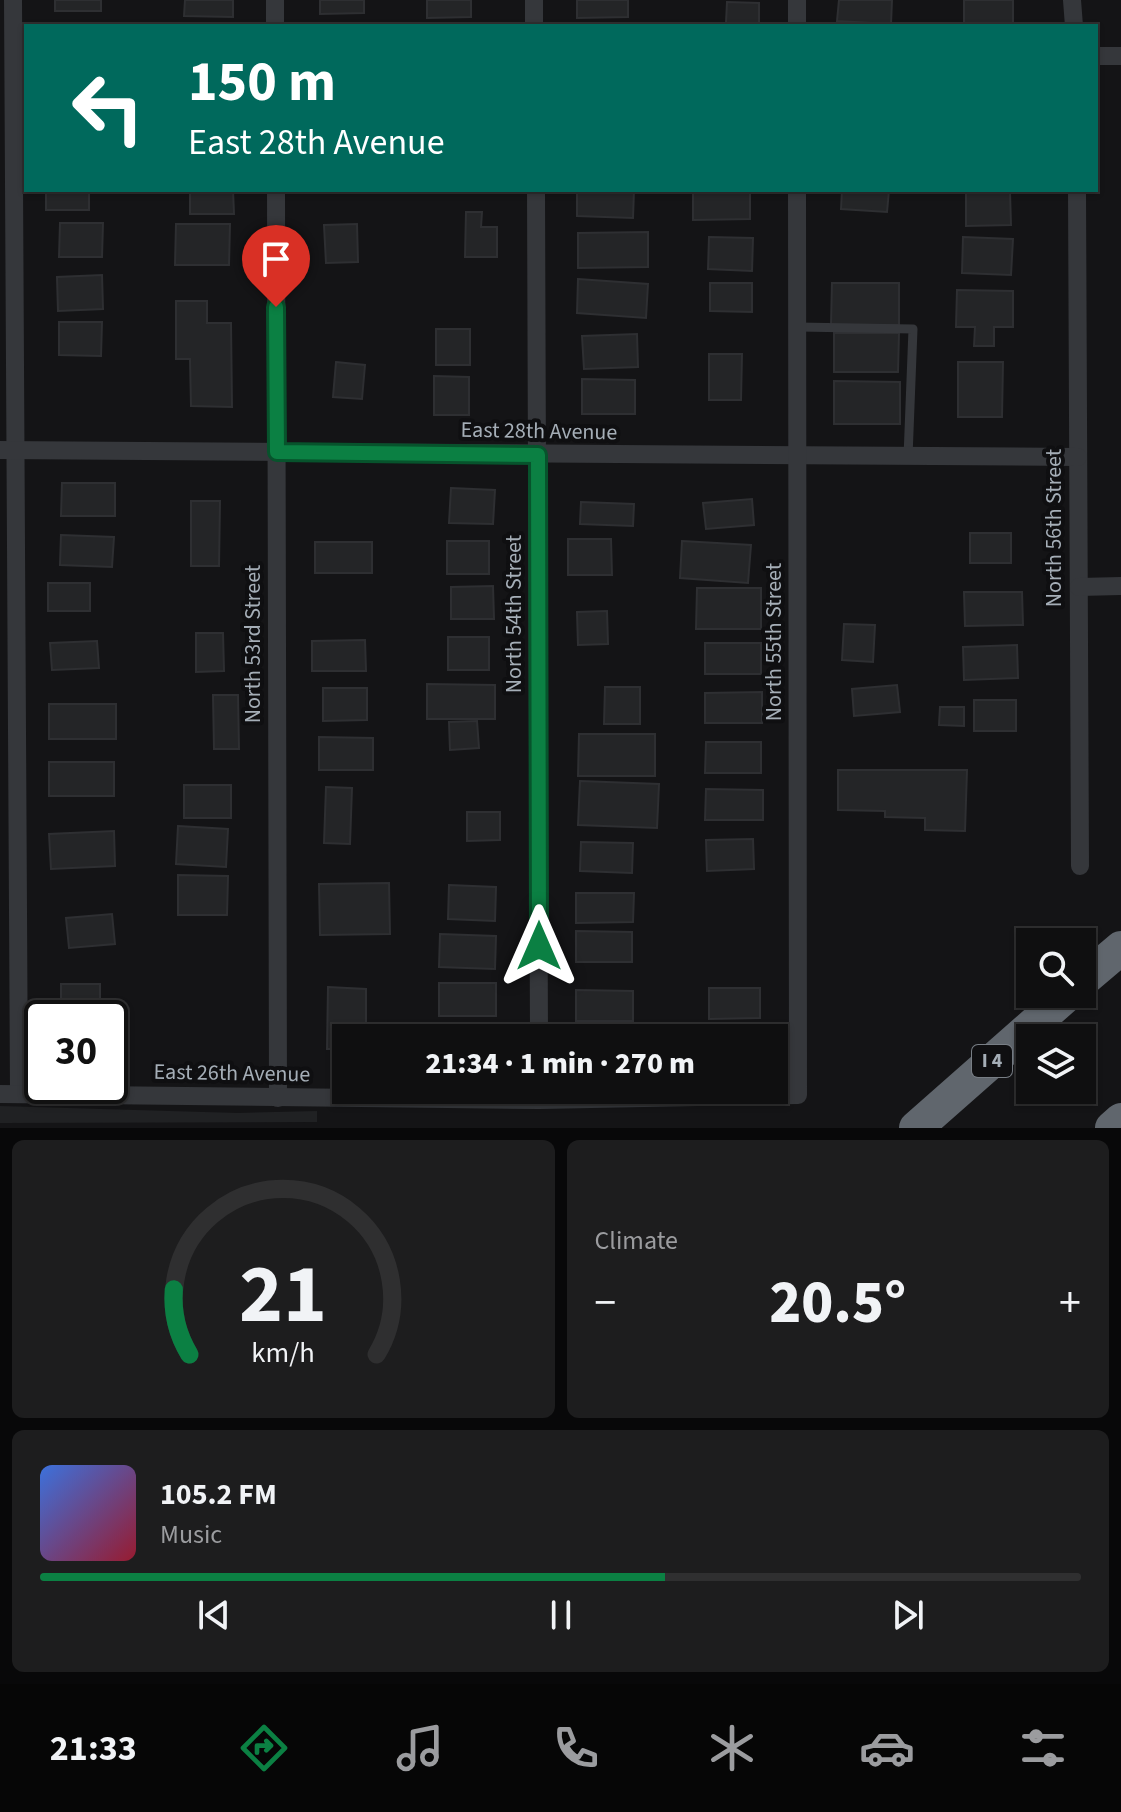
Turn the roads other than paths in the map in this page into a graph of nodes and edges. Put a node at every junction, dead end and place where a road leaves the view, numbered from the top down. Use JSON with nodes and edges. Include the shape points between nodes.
{"nodes":[{"id":1,"x":13,"y":0,"type":"edge"},
{"id":2,"x":275,"y":0,"type":"edge"},
{"id":3,"x":534,"y":0,"type":"edge"},
{"id":4,"x":797,"y":0,"type":"edge"},
{"id":5,"x":1072,"y":0,"type":"edge"},
{"id":6,"x":275,"y":24,"type":"edge"},
{"id":7,"x":534,"y":24,"type":"edge"},
{"id":8,"x":797,"y":24,"type":"edge"},
{"id":9,"x":1074,"y":24,"type":"edge"},
{"id":10,"x":1098,"y":56,"type":"edge"},
{"id":11,"x":1121,"y":56,"type":"edge"},
{"id":12,"x":276,"y":192,"type":"edge"},
{"id":13,"x":536,"y":192,"type":"edge"},
{"id":14,"x":797,"y":192,"type":"edge"},
{"id":15,"x":1077,"y":192,"type":"edge"},
{"id":16,"x":798,"y":327,"type":"junction"},
{"id":17,"x":8,"y":450,"type":"edge"},
{"id":18,"x":277,"y":452,"type":"junction"},
{"id":19,"x":538,"y":455,"type":"junction"},
{"id":20,"x":1078,"y":457,"type":"junction"},
{"id":21,"x":798,"y":458,"type":"junction"},
{"id":22,"x":908,"y":458,"type":"junction"},
{"id":23,"x":1121,"y":586,"type":"edge"},
{"id":24,"x":1079,"y":587,"type":"junction"},
{"id":25,"x":1080,"y":866,"type":"dead end"},
{"id":26,"x":1121,"y":948,"type":"edge"},
{"id":27,"x":1096,"y":969,"type":"edge"},
{"id":28,"x":1052,"y":1008,"type":"edge"},
{"id":29,"x":539,"y":1024,"type":"edge"},
{"id":30,"x":9,"y":1094,"type":"edge"},
{"id":31,"x":788,"y":1095,"type":"edge"},
{"id":32,"x":798,"y":1095,"type":"joint"},
{"id":33,"x":332,"y":1097,"type":"edge"},
{"id":34,"x":278,"y":1098,"type":"junction"},
{"id":35,"x":1121,"y":1120,"type":"edge"},
{"id":36,"x":916,"y":1128,"type":"edge"},
{"id":37,"x":1112,"y":1128,"type":"edge"}],
"edges":[{"from":1,"to":17,"type":"street"},
{"from":2,"to":6,"type":"street"},
{"from":3,"to":7,"type":"street"},
{"from":4,"to":8,"type":"street"},
{"from":5,"to":9,"type":"street"},
{"from":10,"to":11,"type":"street"},
{"from":12,"to":18,"type":"street","name":"North 53rd Street"},
{"from":13,"to":19,"type":"street","name":"North 54th Street"},
{"from":14,"to":16,"type":"street","name":"North 55th Street"},
{"from":15,"to":20,"type":"street","name":"North 56th Street"},
{"from":16,"to":21,"type":"street","name":"North 55th Street"},
{"from":16,"to":22,"type":"lane","via":[[913,329]]},
{"from":17,"to":18,"type":"street","name":"East 28th Avenue"},
{"from":17,"to":30,"type":"street"},
{"from":18,"to":19,"type":"street","name":"East 28th Avenue"},
{"from":18,"to":34,"type":"street","name":"North 53rd Street"},
{"from":19,"to":21,"type":"street","name":"East 28th Avenue"},
{"from":19,"to":29,"type":"street","name":"North 54th Street"},
{"from":20,"to":22,"type":"street","name":"East 28th Avenue"},
{"from":20,"to":24,"type":"street","name":"North 56th Street"},
{"from":21,"to":22,"type":"street","name":"East 28th Avenue"},
{"from":21,"to":32,"type":"street","name":"North 55th Street"},
{"from":23,"to":24,"type":"street"},
{"from":24,"to":25,"type":"street","name":"North 56th Street"},
{"from":26,"to":27,"type":"highway"},
{"from":28,"to":36,"type":"highway","number":"I 4"},
{"from":30,"to":34,"type":"street","name":"East 26th Avenue"},
{"from":31,"to":32,"type":"street","name":"East 26th Avenue"},
{"from":33,"to":34,"type":"street","name":"East 26th Avenue"},
{"from":35,"to":37,"type":"highway"}]}
